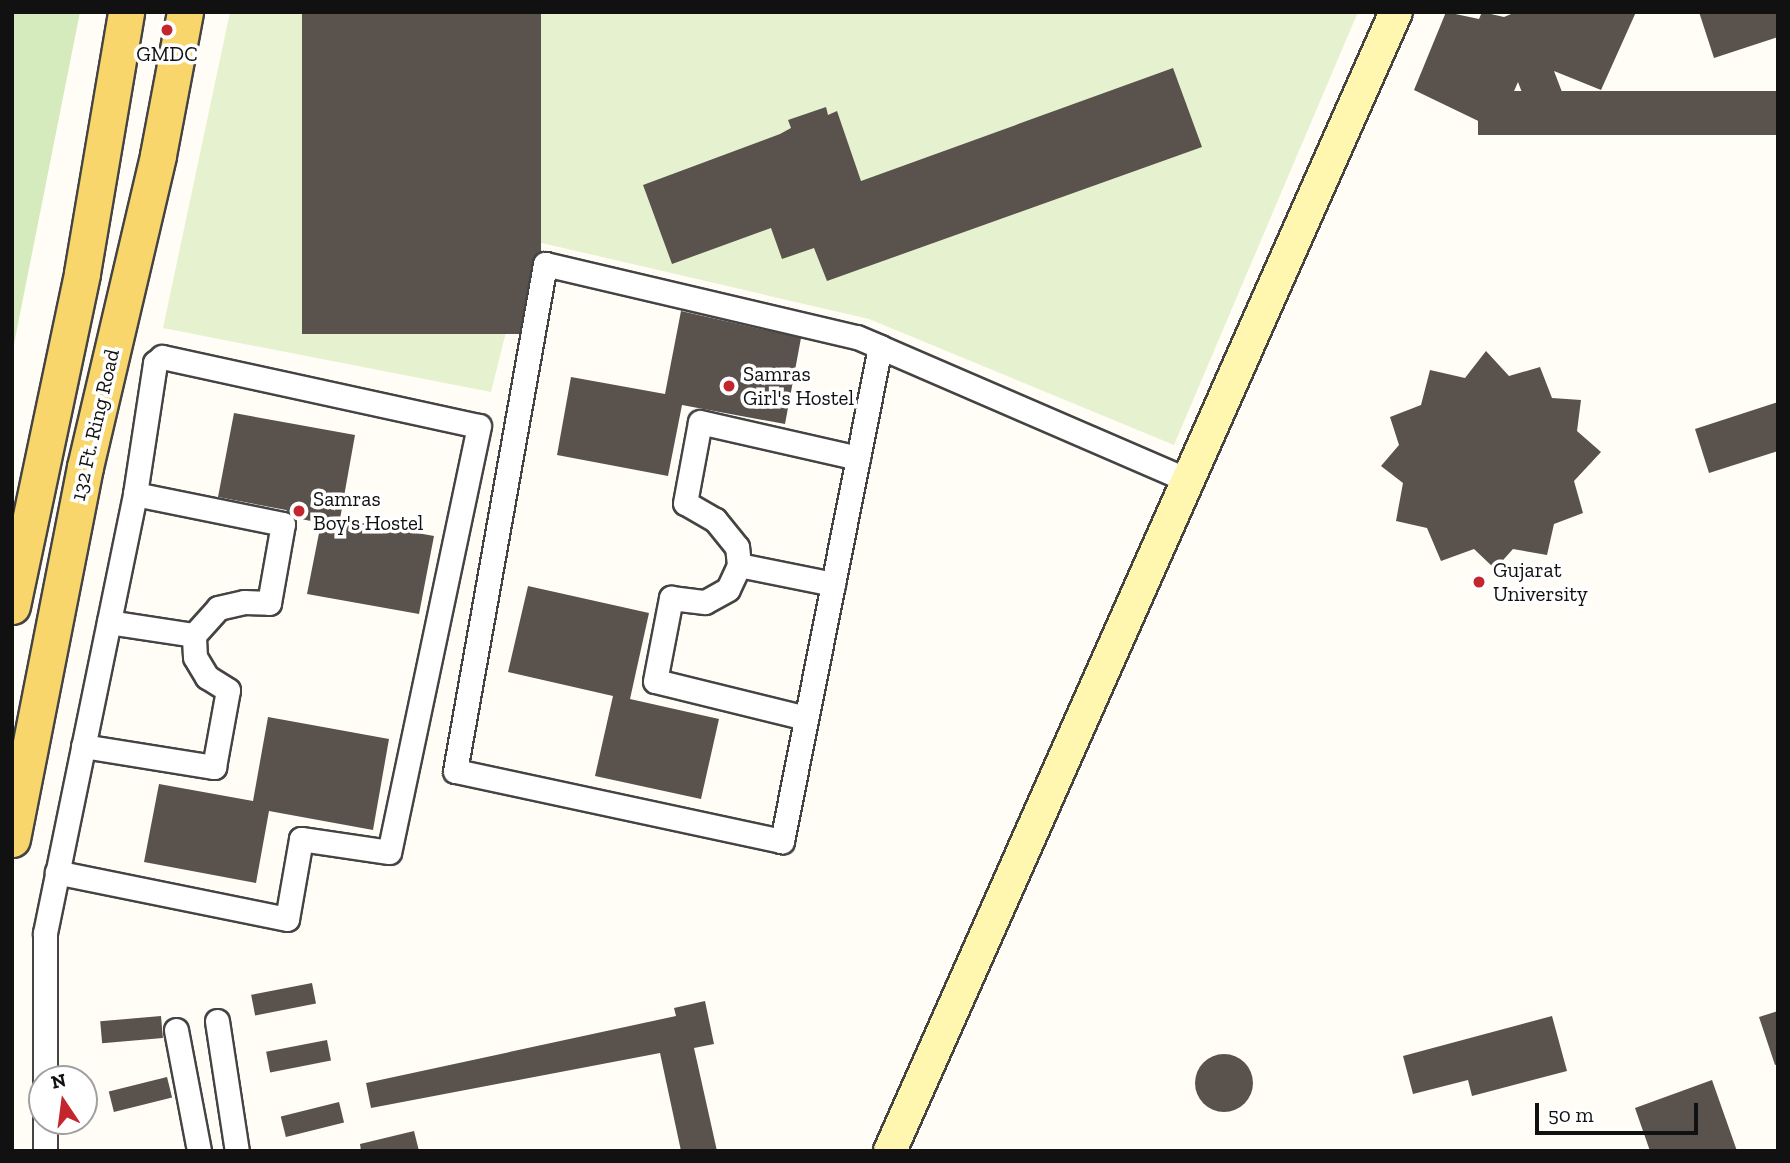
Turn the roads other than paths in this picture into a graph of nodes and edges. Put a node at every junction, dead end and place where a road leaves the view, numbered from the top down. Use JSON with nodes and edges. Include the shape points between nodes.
{"nodes":[{"id":1,"x":126,"y":12,"type":"edge"},
{"id":2,"x":185,"y":12,"type":"edge"},
{"id":3,"x":1396,"y":12,"type":"edge"},
{"id":4,"x":880,"y":347,"type":"junction"},
{"id":5,"x":858,"y":458,"type":"junction"},
{"id":6,"x":1188,"y":480,"type":"junction"},
{"id":7,"x":135,"y":494,"type":"junction"},
{"id":8,"x":739,"y":565,"type":"junction"},
{"id":9,"x":833,"y":584,"type":"junction"},
{"id":10,"x":12,"y":606,"type":"edge"},
{"id":11,"x":108,"y":622,"type":"junction"},
{"id":12,"x":194,"y":635,"type":"junction"},
{"id":13,"x":806,"y":719,"type":"junction"},
{"id":14,"x":83,"y":746,"type":"junction"},
{"id":15,"x":12,"y":839,"type":"edge"},
{"id":16,"x":57,"y":872,"type":"junction"},
{"id":17,"x":217,"y":1021,"type":"dead end"},
{"id":18,"x":176,"y":1030,"type":"dead end"},
{"id":19,"x":45,"y":1065,"type":"edge"},
{"id":20,"x":199,"y":1151,"type":"edge"},
{"id":21,"x":237,"y":1151,"type":"edge"},
{"id":22,"x":890,"y":1151,"type":"edge"}],
"edges":[{"from":1,"to":10,"type":"main road","name":"132 Ft. Ring Road","via":[[82,273]]},
{"from":2,"to":15,"type":"main road","name":"132 Ft. Ring Road","via":[[158,155],[85,467]]},
{"from":3,"to":6,"type":"street"},
{"from":4,"to":5,"type":"street"},
{"from":4,"to":6,"type":"street"},
{"from":4,"to":13,"type":"street","via":[[857,337],[545,264],[454,771],[782,841]]},
{"from":5,"to":8,"type":"street","via":[[700,422],[685,503],[715,520],[737,547]]},
{"from":5,"to":9,"type":"street"},
{"from":6,"to":22,"type":"street"},
{"from":7,"to":11,"type":"street"},
{"from":7,"to":12,"type":"street","via":[[283,524],[269,603],[218,608]]},
{"from":7,"to":16,"type":"street","via":[[155,363],[162,357],[479,426],[389,852],[301,839],[287,919]]},
{"from":8,"to":9,"type":"street"},
{"from":8,"to":13,"type":"street","via":[[728,589],[705,602],[671,598],[655,681]]},
{"from":9,"to":13,"type":"street"},
{"from":11,"to":12,"type":"street"},
{"from":11,"to":14,"type":"street"},
{"from":12,"to":14,"type":"street","via":[[195,657],[207,677],[228,690],[214,767]]},
{"from":14,"to":16,"type":"street"},
{"from":16,"to":19,"type":"street","via":[[45,933]]},
{"from":17,"to":21,"type":"street"},
{"from":18,"to":20,"type":"street"}]}
